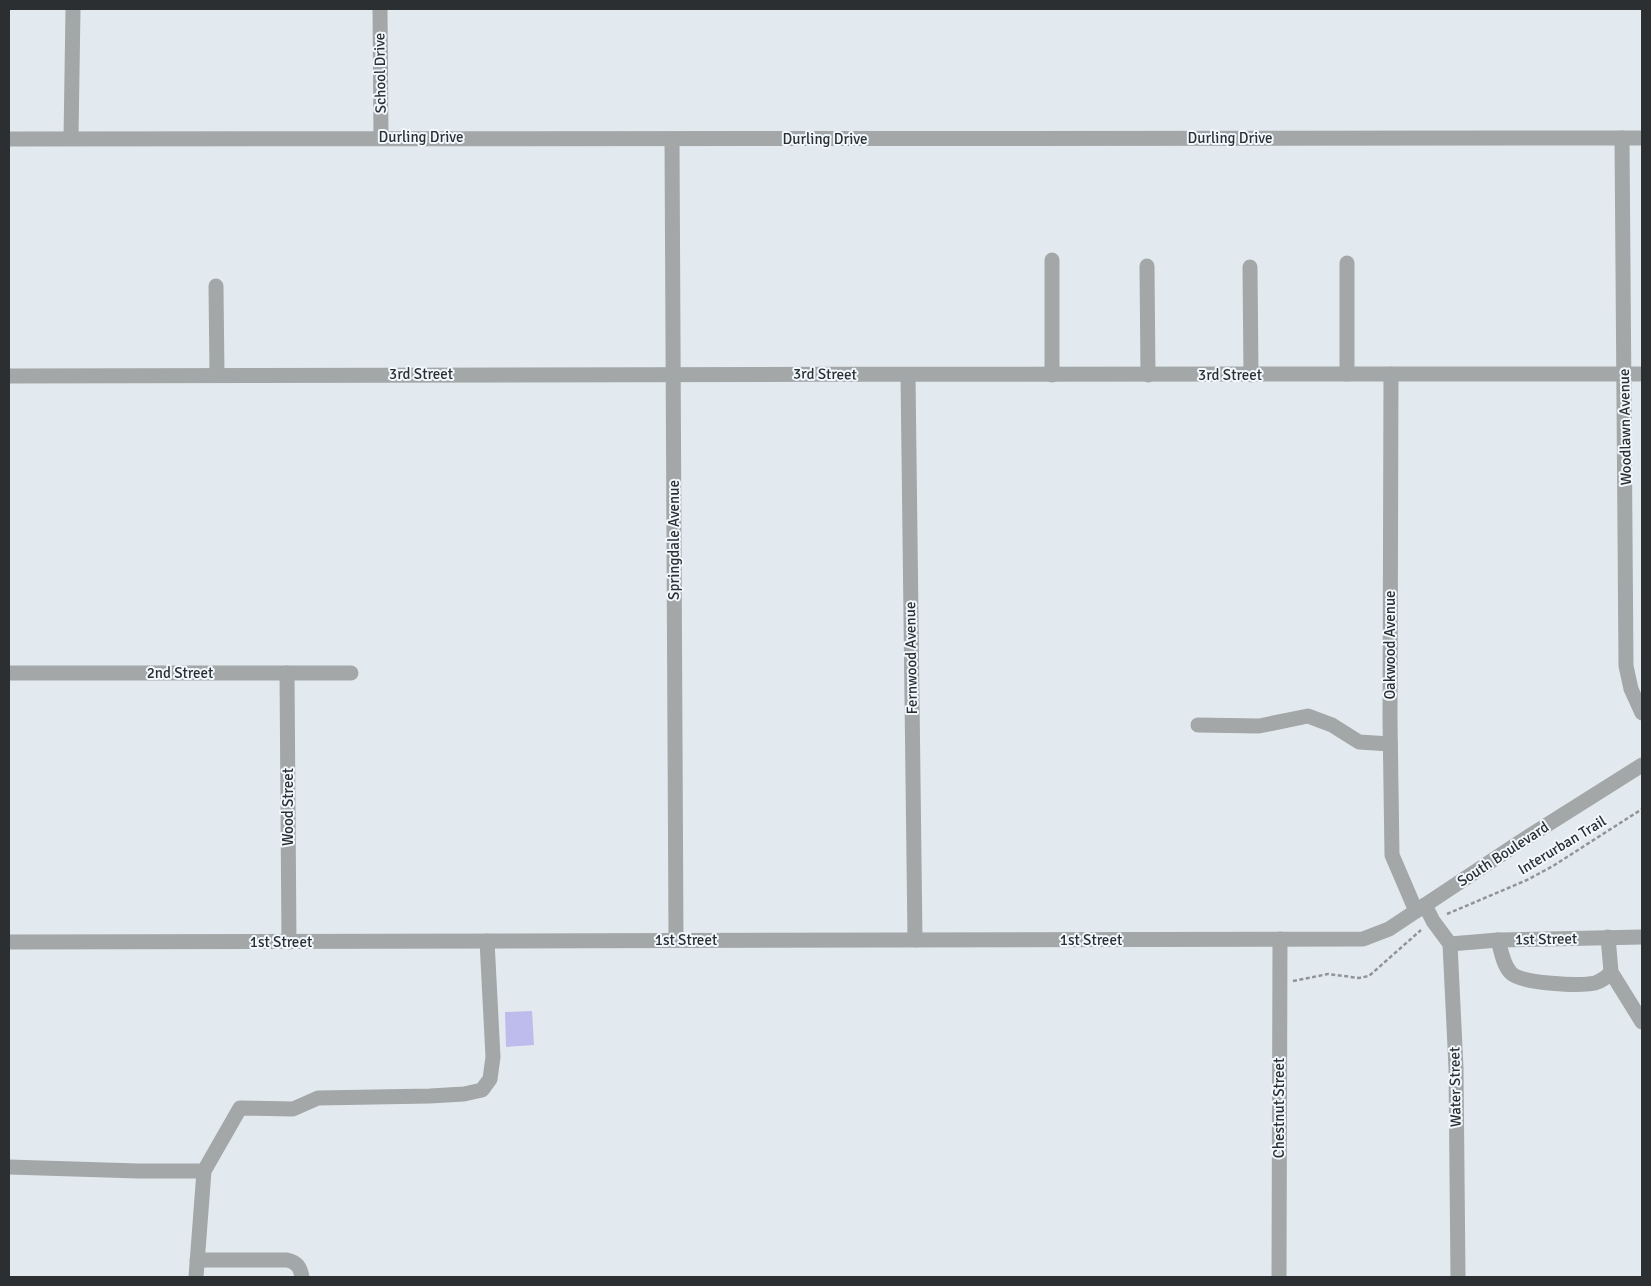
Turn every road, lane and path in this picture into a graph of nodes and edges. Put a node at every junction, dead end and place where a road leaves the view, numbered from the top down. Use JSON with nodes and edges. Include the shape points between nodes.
{"nodes":[{"id":1,"x":73,"y":9,"type":"edge"},
{"id":2,"x":380,"y":9,"type":"edge"},
{"id":3,"x":381,"y":137,"type":"junction"},
{"id":4,"x":71,"y":138,"type":"junction"},
{"id":5,"x":1622,"y":138,"type":"junction"},
{"id":6,"x":1642,"y":138,"type":"edge"},
{"id":7,"x":9,"y":139,"type":"edge"},
{"id":8,"x":672,"y":139,"type":"junction"},
{"id":9,"x":1052,"y":260,"type":"dead end"},
{"id":10,"x":1347,"y":263,"type":"dead end"},
{"id":11,"x":1147,"y":266,"type":"dead end"},
{"id":12,"x":1250,"y":266,"type":"dead end"},
{"id":13,"x":216,"y":286,"type":"dead end"},
{"id":14,"x":673,"y":373,"type":"junction"},
{"id":15,"x":1148,"y":374,"type":"junction"},
{"id":16,"x":1251,"y":374,"type":"junction"},
{"id":17,"x":1347,"y":374,"type":"junction"},
{"id":18,"x":1390,"y":374,"type":"junction"},
{"id":19,"x":1624,"y":374,"type":"junction"},
{"id":20,"x":1642,"y":374,"type":"edge"},
{"id":21,"x":217,"y":375,"type":"junction"},
{"id":22,"x":908,"y":375,"type":"junction"},
{"id":23,"x":1052,"y":375,"type":"junction"},
{"id":24,"x":9,"y":376,"type":"edge"},
{"id":25,"x":9,"y":673,"type":"edge"},
{"id":26,"x":287,"y":673,"type":"junction"},
{"id":27,"x":351,"y":673,"type":"dead end"},
{"id":28,"x":1642,"y":712,"type":"edge"},
{"id":29,"x":1198,"y":725,"type":"dead end"},
{"id":30,"x":1390,"y":744,"type":"junction"},
{"id":31,"x":1642,"y":765,"type":"edge"},
{"id":32,"x":1642,"y":809,"type":"edge"},
{"id":33,"x":1421,"y":908,"type":"junction"},
{"id":34,"x":1433,"y":921,"type":"junction"},
{"id":35,"x":1608,"y":937,"type":"junction"},
{"id":36,"x":1642,"y":937,"type":"edge"},
{"id":37,"x":1280,"y":939,"type":"junction"},
{"id":38,"x":1363,"y":939,"type":"joint"},
{"id":39,"x":676,"y":940,"type":"junction"},
{"id":40,"x":914,"y":940,"type":"junction"},
{"id":41,"x":1498,"y":940,"type":"junction"},
{"id":42,"x":487,"y":941,"type":"junction"},
{"id":43,"x":9,"y":942,"type":"edge"},
{"id":44,"x":289,"y":942,"type":"junction"},
{"id":45,"x":1450,"y":944,"type":"junction"},
{"id":46,"x":1611,"y":972,"type":"junction"},
{"id":47,"x":1280,"y":985,"type":"junction"},
{"id":48,"x":1642,"y":1022,"type":"edge"},
{"id":49,"x":9,"y":1167,"type":"edge"},
{"id":50,"x":204,"y":1170,"type":"junction"},
{"id":51,"x":197,"y":1260,"type":"junction"},
{"id":52,"x":196,"y":1277,"type":"edge"},
{"id":53,"x":302,"y":1277,"type":"edge"},
{"id":54,"x":1278,"y":1277,"type":"edge"},
{"id":55,"x":1458,"y":1277,"type":"edge"}],
"edges":[{"from":1,"to":4,"type":"street"},
{"from":2,"to":3,"type":"street","name":"School Drive"},
{"from":3,"to":4,"type":"street","name":"Durling Drive"},
{"from":3,"to":8,"type":"street","name":"Durling Drive"},
{"from":4,"to":7,"type":"street","name":"Durling Drive"},
{"from":5,"to":6,"type":"street","name":"Durling Drive"},
{"from":5,"to":8,"type":"street","name":"Durling Drive"},
{"from":5,"to":19,"type":"street","name":"Woodlawn Avenue"},
{"from":8,"to":14,"type":"street","name":"Springdale Avenue"},
{"from":9,"to":23,"type":"street"},
{"from":10,"to":17,"type":"street"},
{"from":11,"to":15,"type":"street"},
{"from":12,"to":16,"type":"street"},
{"from":13,"to":21,"type":"street"},
{"from":14,"to":21,"type":"street","name":"3rd Street"},
{"from":14,"to":22,"type":"street","name":"3rd Street"},
{"from":14,"to":39,"type":"street","name":"Springdale Avenue"},
{"from":15,"to":16,"type":"street","name":"3rd Street"},
{"from":15,"to":23,"type":"street","name":"3rd Street"},
{"from":16,"to":17,"type":"street","name":"3rd Street"},
{"from":17,"to":18,"type":"street","name":"3rd Street"},
{"from":18,"to":19,"type":"street","name":"3rd Street"},
{"from":18,"to":30,"type":"street","name":"Oakwood Avenue"},
{"from":19,"to":20,"type":"street","name":"3rd Street"},
{"from":19,"to":28,"type":"street","name":"Woodlawn Avenue","via":[[1626,666],[1631,689]]},
{"from":21,"to":24,"type":"street","name":"3rd Street"},
{"from":22,"to":23,"type":"street","name":"3rd Street"},
{"from":22,"to":40,"type":"street","name":"Fernwood Avenue"},
{"from":25,"to":26,"type":"street","name":"2nd Street"},
{"from":26,"to":27,"type":"street","name":"2nd Street"},
{"from":26,"to":44,"type":"street","name":"Wood Street"},
{"from":29,"to":30,"type":"street","via":[[1259,726],[1308,716],[1359,742]]},
{"from":30,"to":33,"type":"street","name":"Oakwood Avenue","via":[[1392,855]]},
{"from":31,"to":33,"type":"street","name":"South Boulevard"},
{"from":32,"to":34,"type":"path","name":"Interurban Trail","via":[[1554,866]]},
{"from":33,"to":34,"type":"street"},
{"from":33,"to":38,"type":"street","name":"South Boulevard","via":[[1389,929]]},
{"from":34,"to":45,"type":"street"},
{"from":34,"to":47,"type":"path","name":"Interurban Trail","via":[[1369,976],[1321,974]]},
{"from":35,"to":36,"type":"street","name":"1st Street"},
{"from":35,"to":41,"type":"street","name":"1st Street"},
{"from":35,"to":46,"type":"street"},
{"from":37,"to":38,"type":"street","name":"1st Street"},
{"from":37,"to":40,"type":"street","name":"1st Street"},
{"from":37,"to":47,"type":"street","name":"Chestnut Street"},
{"from":39,"to":40,"type":"street","name":"1st Street"},
{"from":39,"to":42,"type":"street","name":"1st Street"},
{"from":41,"to":45,"type":"street","name":"1st Street"},
{"from":41,"to":46,"type":"street","via":[[1511,972],[1520,978],[1587,984],[1598,982]]},
{"from":42,"to":44,"type":"street","name":"1st Street"},
{"from":42,"to":50,"type":"street","via":[[493,1057],[490,1079],[482,1090],[430,1096],[318,1098],[293,1109],[240,1108]]},
{"from":43,"to":44,"type":"street","name":"1st Street"},
{"from":45,"to":55,"type":"street","name":"Water Street","via":[[1456,1068]]},
{"from":46,"to":48,"type":"street"},
{"from":47,"to":54,"type":"street","name":"Chestnut Street"},
{"from":49,"to":50,"type":"street","via":[[138,1172]]},
{"from":50,"to":51,"type":"street"},
{"from":51,"to":52,"type":"street"},
{"from":51,"to":53,"type":"street","via":[[294,1261]]}]}
